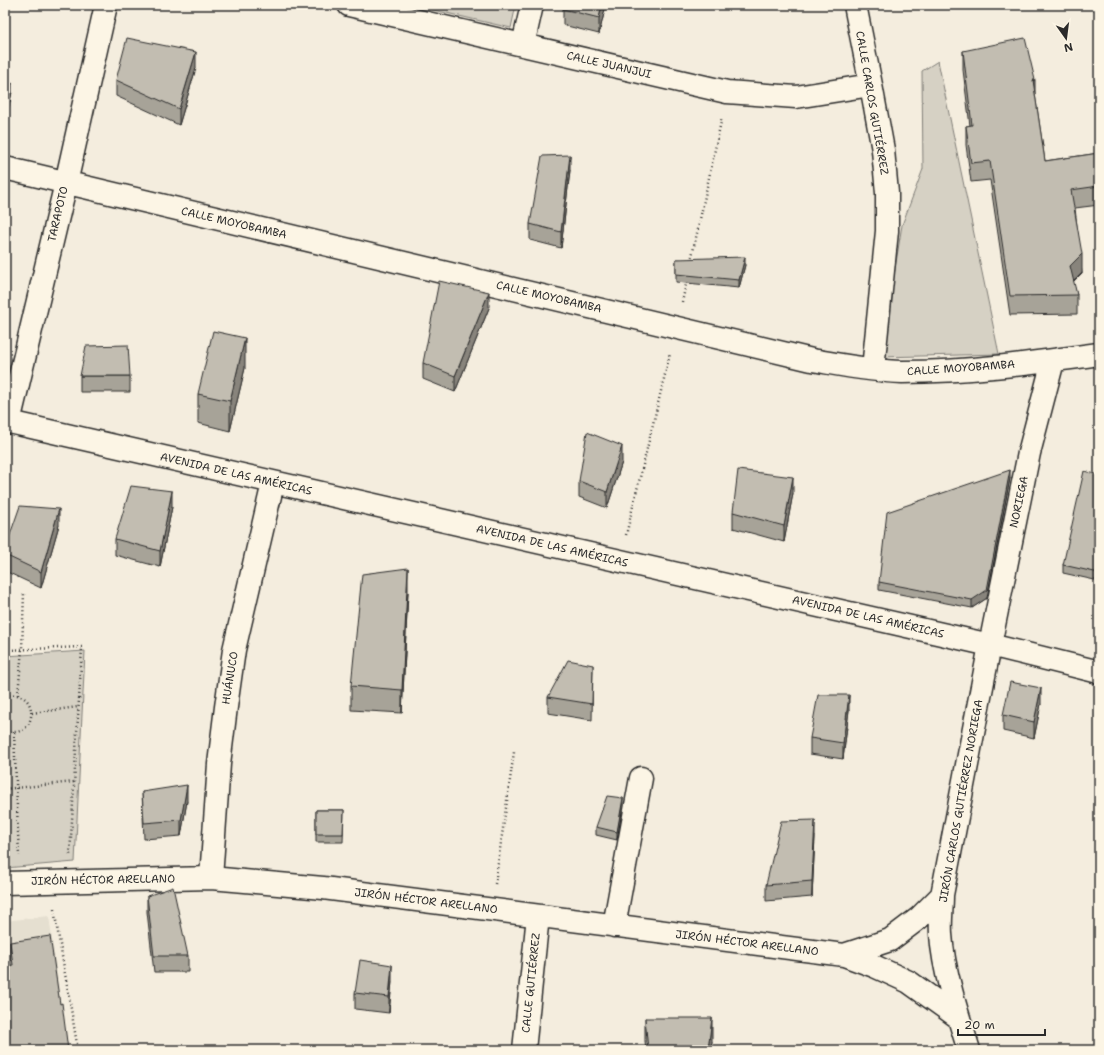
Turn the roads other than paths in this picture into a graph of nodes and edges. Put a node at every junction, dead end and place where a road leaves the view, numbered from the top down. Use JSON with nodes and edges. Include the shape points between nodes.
{"nodes":[{"id":1,"x":106,"y":5,"type":"edge"},
{"id":2,"x":349,"y":5,"type":"edge"},
{"id":3,"x":532,"y":5,"type":"edge"},
{"id":4,"x":855,"y":5,"type":"edge"},
{"id":5,"x":523,"y":45,"type":"junction"},
{"id":6,"x":871,"y":85,"type":"junction"},
{"id":7,"x":5,"y":168,"type":"edge"},
{"id":8,"x":66,"y":183,"type":"junction"},
{"id":9,"x":1099,"y":354,"type":"edge"},
{"id":10,"x":1053,"y":361,"type":"junction"},
{"id":11,"x":873,"y":369,"type":"junction"},
{"id":12,"x":7,"y":422,"type":"edge"},
{"id":13,"x":273,"y":483,"type":"junction"},
{"id":14,"x":990,"y":645,"type":"junction"},
{"id":15,"x":1099,"y":672,"type":"edge"},
{"id":16,"x":641,"y":778,"type":"dead end"},
{"id":17,"x":211,"y":878,"type":"junction"},
{"id":18,"x":12,"y":883,"type":"edge"},
{"id":19,"x":942,"y":895,"type":"junction"},
{"id":20,"x":538,"y":916,"type":"junction"},
{"id":21,"x":614,"y":926,"type":"junction"},
{"id":22,"x":844,"y":955,"type":"junction"},
{"id":23,"x":958,"y":1017,"type":"junction"},
{"id":24,"x":524,"y":1050,"type":"edge"},
{"id":25,"x":969,"y":1050,"type":"edge"}],
"edges":[{"from":1,"to":8,"type":"street","name":"TARAPOTO"},
{"from":2,"to":5,"type":"street","name":"CALLE JUANJUI"},
{"from":3,"to":5,"type":"street"},
{"from":4,"to":6,"type":"street","name":"CALLE CARLOS GUTIÉRREZ"},
{"from":5,"to":6,"type":"street","name":"CALLE JUANJUI","via":[[727,92],[796,97]]},
{"from":6,"to":11,"type":"street","name":"CALLE CARLOS GUTIÉRREZ","via":[[883,150],[887,193],[887,231]]},
{"from":7,"to":8,"type":"street","name":"CALLE MOYOBAMBA"},
{"from":8,"to":11,"type":"street","name":"CALLE MOYOBAMBA","via":[[805,358]]},
{"from":8,"to":12,"type":"street","name":"TARAPOTO"},
{"from":9,"to":10,"type":"street","name":"CALLE MOYOBAMBA"},
{"from":10,"to":11,"type":"street","name":"CALLE MOYOBAMBA","via":[[937,371],[901,372]]},
{"from":10,"to":14,"type":"street","name":"NORIEGA","via":[[1029,452]]},
{"from":12,"to":13,"type":"street","name":"AVENIDA DE LAS AMÉRICAS"},
{"from":13,"to":14,"type":"street","name":"AVENIDA DE LAS AMÉRICAS"},
{"from":13,"to":17,"type":"street","name":"HUÁNUCO","via":[[234,650],[219,764]]},
{"from":14,"to":15,"type":"street","name":"AVENIDA DE LAS AMÉRICAS"},
{"from":14,"to":19,"type":"street","name":"JIRÓN CARLOS GUTIÉRREZ NORIEGA"},
{"from":16,"to":21,"type":"street"},
{"from":17,"to":18,"type":"street","name":"JIRÓN HÉCTOR ARELLANO"},
{"from":17,"to":20,"type":"street","name":"JIRÓN HÉCTOR ARELLANO","via":[[324,888]]},
{"from":19,"to":22,"type":"street","name":"JIRÓN HÉCTOR ARELLANO","via":[[919,918],[890,940]]},
{"from":19,"to":23,"type":"street","name":"JIRÓN CARLOS GUTIÉRREZ NORIEGA","via":[[941,935]]},
{"from":20,"to":21,"type":"street","name":"JIRÓN HÉCTOR ARELLANO"},
{"from":20,"to":24,"type":"street","name":"CALLE GUTIÉRREZ"},
{"from":21,"to":22,"type":"street","name":"JIRÓN HÉCTOR ARELLANO"},
{"from":22,"to":23,"type":"street","name":"JIRÓN HÉCTOR ARELLANO","via":[[909,982]]},
{"from":23,"to":25,"type":"street","name":"JIRÓN CARLOS GUTIÉRREZ NORIEGA"}]}
